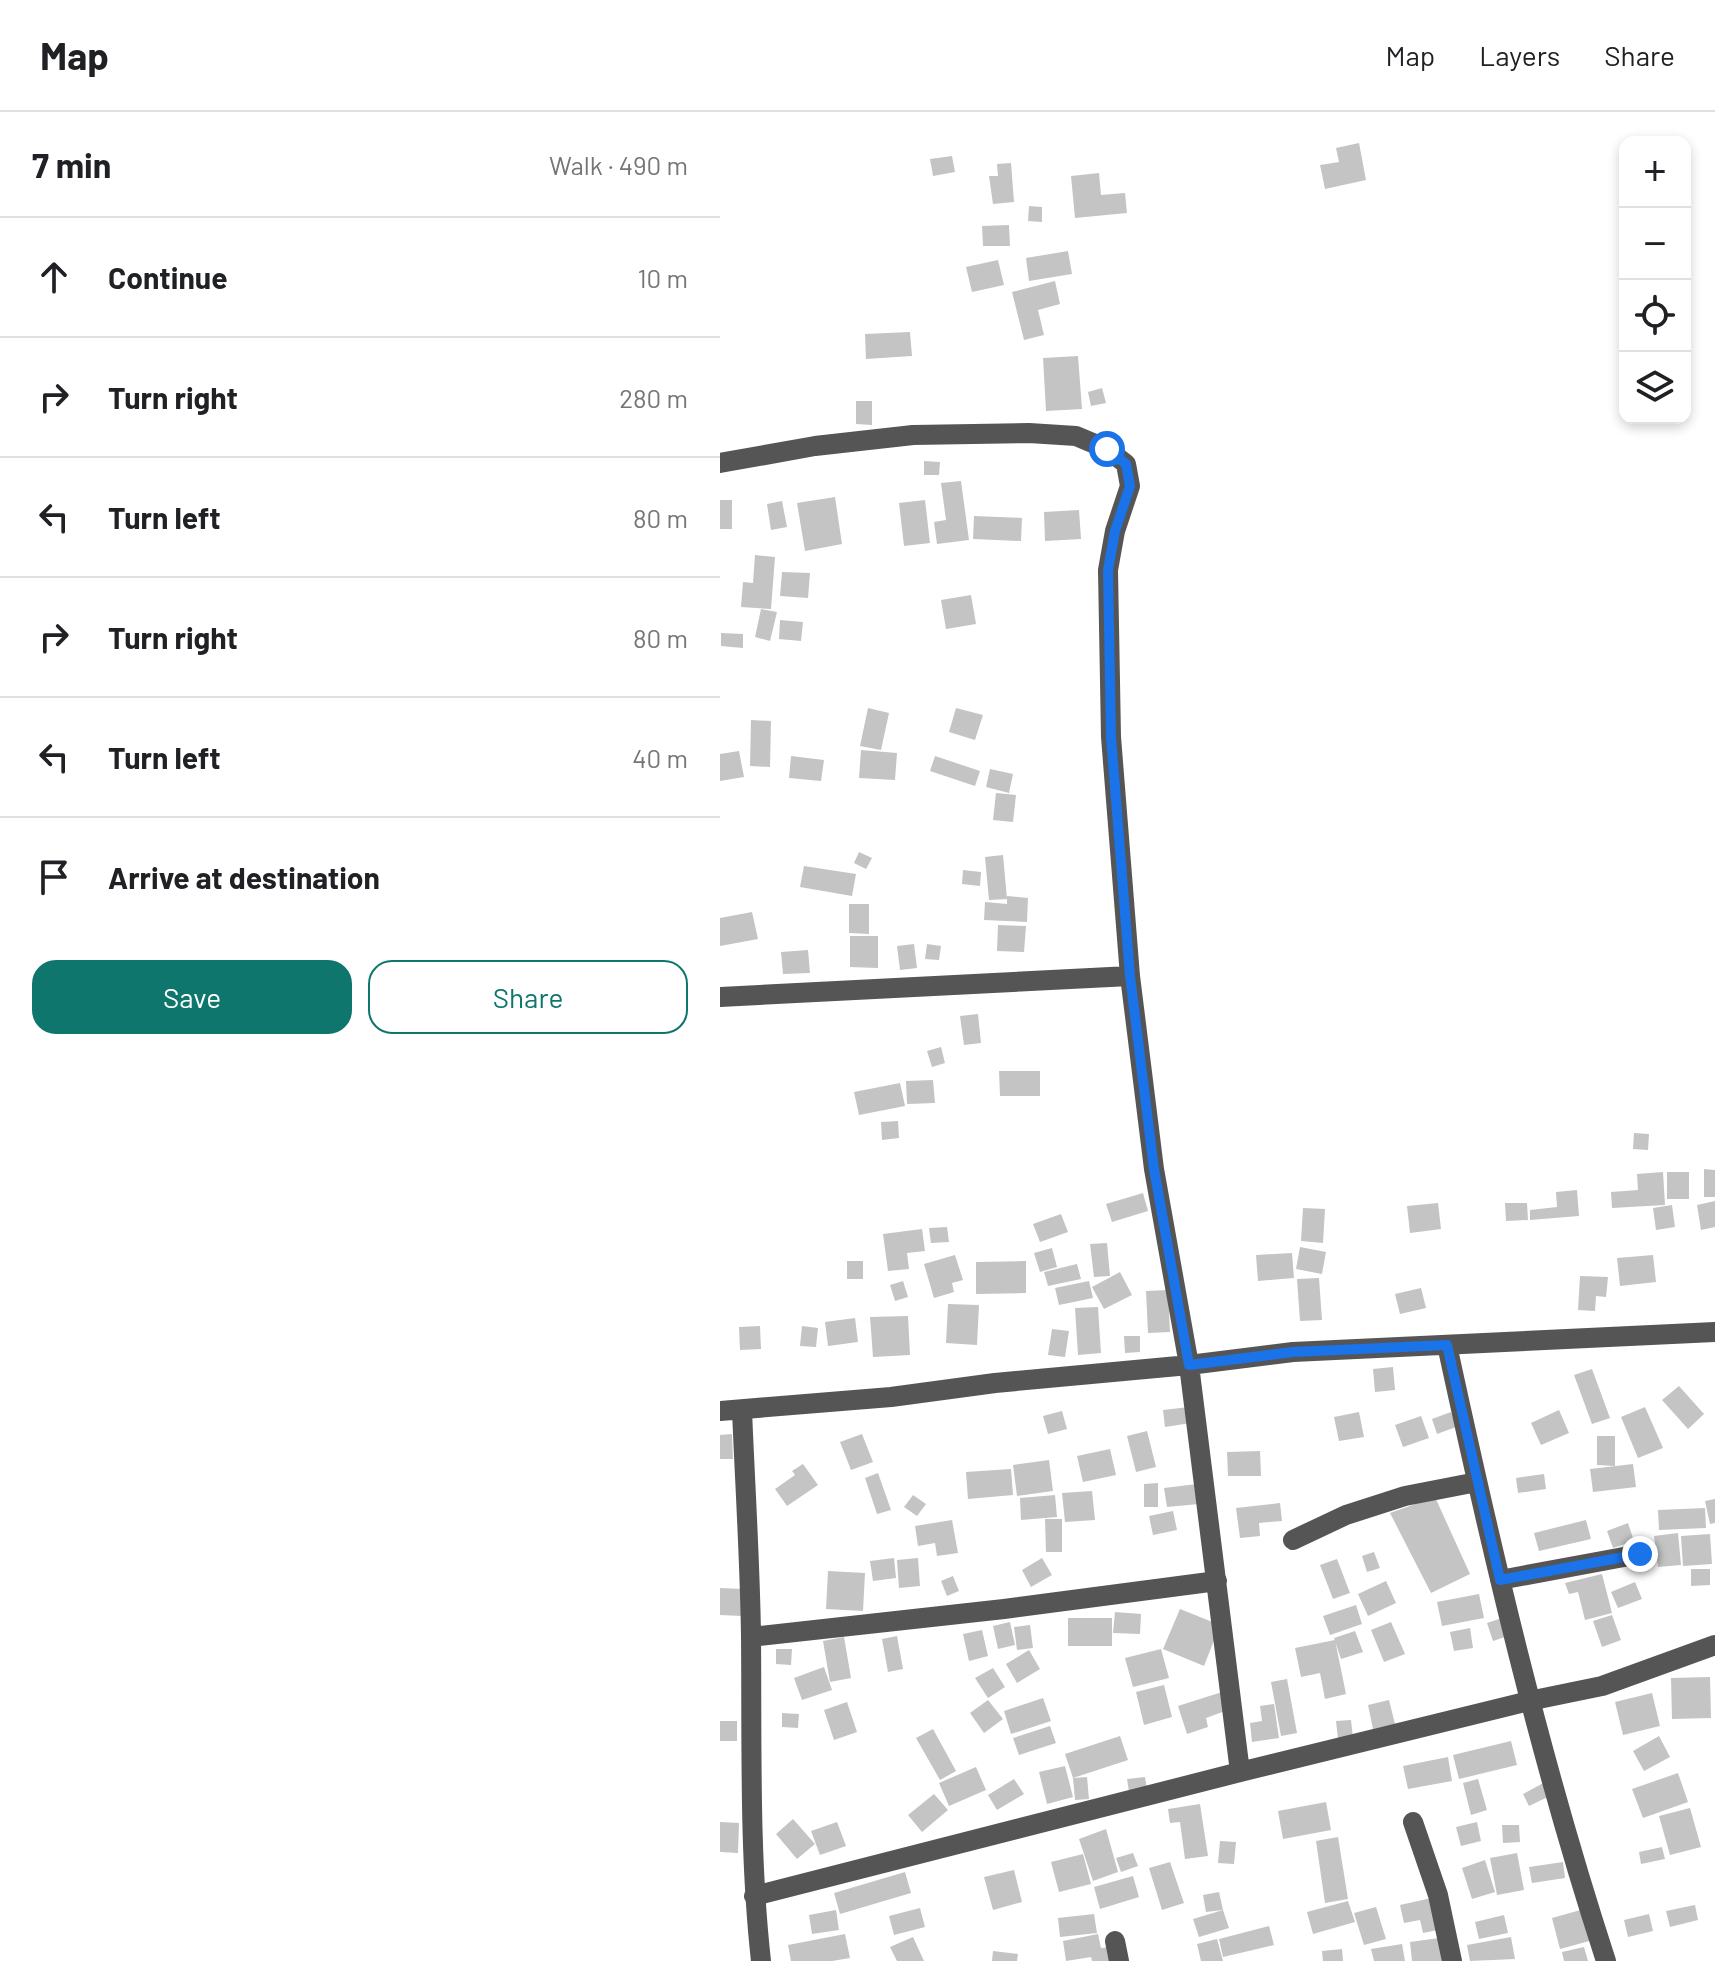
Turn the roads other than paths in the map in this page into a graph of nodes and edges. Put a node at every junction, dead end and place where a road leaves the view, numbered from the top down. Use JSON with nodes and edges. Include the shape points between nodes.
{"nodes":[{"id":1,"x":720,"y":463,"type":"edge"},
{"id":2,"x":1130,"y":976,"type":"junction"},
{"id":3,"x":720,"y":997,"type":"edge"},
{"id":4,"x":1715,"y":1332,"type":"edge"},
{"id":5,"x":1447,"y":1345,"type":"junction"},
{"id":6,"x":1189,"y":1365,"type":"junction"},
{"id":7,"x":742,"y":1410,"type":"junction"},
{"id":8,"x":720,"y":1411,"type":"edge"},
{"id":9,"x":1477,"y":1482,"type":"junction"},
{"id":10,"x":1293,"y":1540,"type":"dead end"},
{"id":11,"x":1640,"y":1554,"type":"dead end"},
{"id":12,"x":1500,"y":1580,"type":"junction"},
{"id":13,"x":1217,"y":1581,"type":"junction"},
{"id":14,"x":751,"y":1637,"type":"junction"},
{"id":15,"x":1715,"y":1645,"type":"edge"},
{"id":16,"x":1529,"y":1701,"type":"junction"},
{"id":17,"x":1240,"y":1772,"type":"junction"},
{"id":18,"x":1413,"y":1822,"type":"dead end"},
{"id":19,"x":754,"y":1896,"type":"junction"},
{"id":20,"x":761,"y":1961,"type":"edge"},
{"id":21,"x":1452,"y":1961,"type":"edge"},
{"id":22,"x":1606,"y":1961,"type":"edge"}],
"edges":[{"from":1,"to":2,"type":"street","via":[[913,435],[1029,433],[1076,436],[1126,464],[1130,486],[1108,570],[1111,737]]},
{"from":2,"to":3,"type":"street"},
{"from":2,"to":6,"type":"street","via":[[1154,1169]]},
{"from":4,"to":5,"type":"street"},
{"from":5,"to":6,"type":"street","via":[[1293,1352]]},
{"from":5,"to":9,"type":"street"},
{"from":6,"to":7,"type":"street"},
{"from":6,"to":13,"type":"street"},
{"from":7,"to":8,"type":"street"},
{"from":7,"to":14,"type":"street"},
{"from":9,"to":10,"type":"street","via":[[1405,1496]]},
{"from":9,"to":12,"type":"street"},
{"from":11,"to":12,"type":"street"},
{"from":12,"to":16,"type":"street"},
{"from":13,"to":14,"type":"street"},
{"from":13,"to":17,"type":"street"},
{"from":14,"to":19,"type":"street"},
{"from":15,"to":16,"type":"street","via":[[1602,1686]]},
{"from":16,"to":17,"type":"street"},
{"from":16,"to":22,"type":"street"},
{"from":17,"to":19,"type":"street"},
{"from":18,"to":21,"type":"street","via":[[1438,1895]]},
{"from":19,"to":20,"type":"street"}]}
